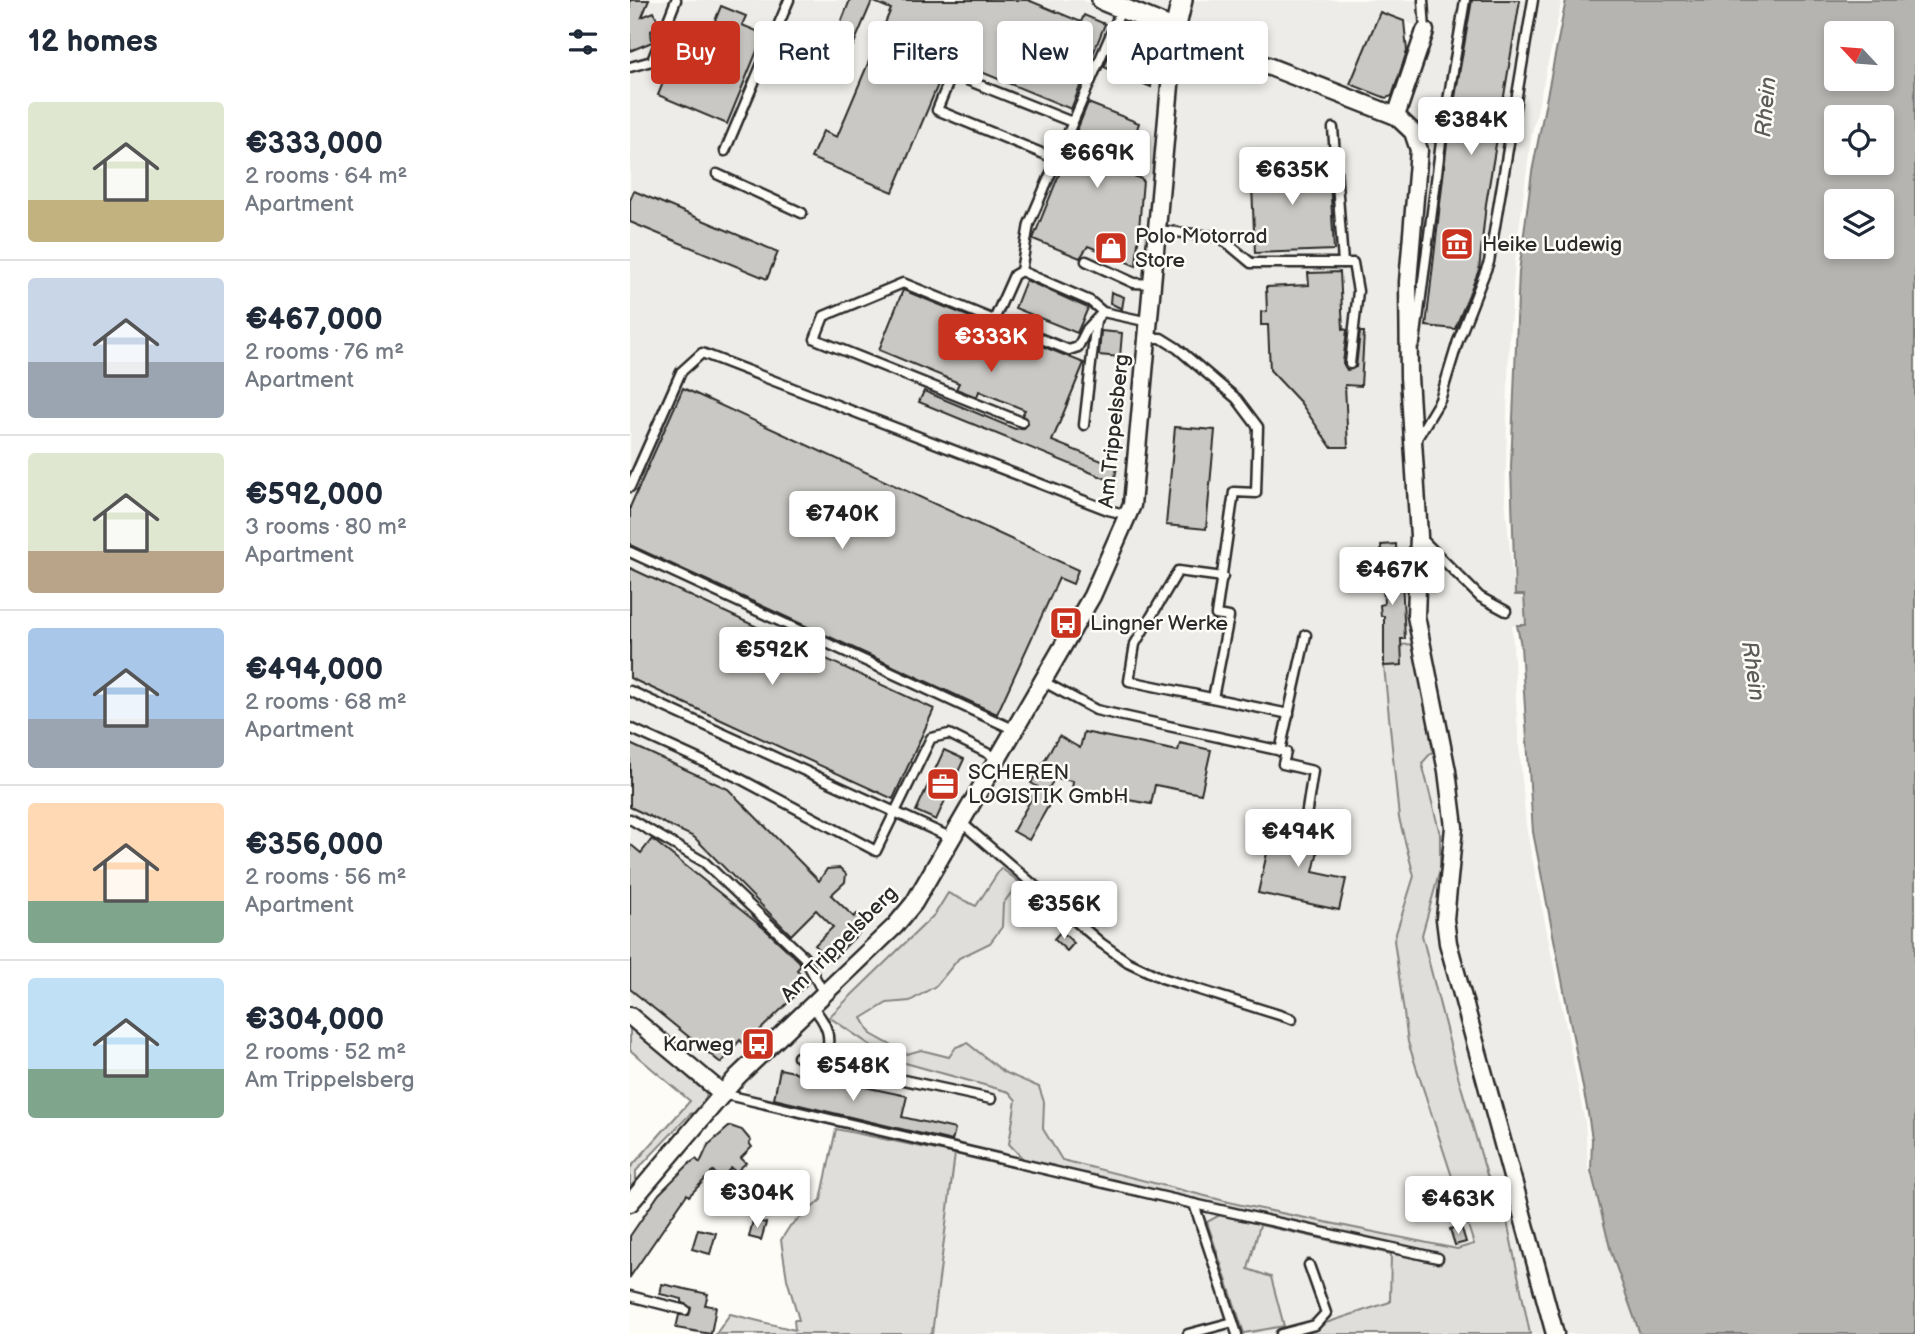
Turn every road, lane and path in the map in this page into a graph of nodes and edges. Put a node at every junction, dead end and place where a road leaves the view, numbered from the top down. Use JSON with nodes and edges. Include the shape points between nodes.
{"nodes":[{"id":1,"x":676,"y":0,"type":"edge"},
{"id":2,"x":789,"y":0,"type":"edge"},
{"id":3,"x":1102,"y":0,"type":"edge"},
{"id":4,"x":1182,"y":0,"type":"edge"},
{"id":5,"x":1423,"y":0,"type":"edge"},
{"id":6,"x":1465,"y":0,"type":"edge"},
{"id":7,"x":1533,"y":0,"type":"edge"},
{"id":8,"x":1122,"y":8,"type":"junction"},
{"id":9,"x":1153,"y":21,"type":"edge"},
{"id":10,"x":1177,"y":21,"type":"edge"},
{"id":11,"x":1425,"y":31,"type":"joint"},
{"id":12,"x":1268,"y":66,"type":"edge"},
{"id":13,"x":630,"y":67,"type":"edge"},
{"id":14,"x":1170,"y":84,"type":"edge"},
{"id":15,"x":1396,"y":116,"type":"junction"},
{"id":16,"x":1072,"y":122,"type":"junction"},
{"id":17,"x":1333,"y":128,"type":"dead end"},
{"id":18,"x":725,"y":151,"type":"dead end"},
{"id":19,"x":1056,"y":159,"type":"junction"},
{"id":20,"x":716,"y":174,"type":"dead end"},
{"id":21,"x":802,"y":213,"type":"dead end"},
{"id":22,"x":1158,"y":230,"type":"junction"},
{"id":23,"x":1086,"y":261,"type":"dead end"},
{"id":24,"x":1343,"y":263,"type":"junction"},
{"id":25,"x":1021,"y":271,"type":"junction"},
{"id":26,"x":1153,"y":284,"type":"junction"},
{"id":27,"x":1103,"y":312,"type":"junction"},
{"id":28,"x":994,"y":320,"type":"junction"},
{"id":29,"x":1096,"y":320,"type":"junction"},
{"id":30,"x":1148,"y":330,"type":"junction"},
{"id":31,"x":1350,"y":364,"type":"dead end"},
{"id":32,"x":1409,"y":377,"type":"junction"},
{"id":33,"x":1022,"y":422,"type":"dead end"},
{"id":34,"x":1084,"y":425,"type":"dead end"},
{"id":35,"x":1414,"y":443,"type":"junction"},
{"id":36,"x":630,"y":487,"type":"edge"},
{"id":37,"x":1129,"y":515,"type":"junction"},
{"id":38,"x":1419,"y":536,"type":"junction"},
{"id":39,"x":630,"y":552,"type":"edge"},
{"id":40,"x":1223,"y":577,"type":"junction"},
{"id":41,"x":1506,"y":611,"type":"dead end"},
{"id":42,"x":1306,"y":635,"type":"dead end"},
{"id":43,"x":1044,"y":682,"type":"junction"},
{"id":44,"x":630,"y":691,"type":"edge"},
{"id":45,"x":1213,"y":698,"type":"junction"},
{"id":46,"x":1289,"y":714,"type":"junction"},
{"id":47,"x":630,"y":727,"type":"edge"},
{"id":48,"x":1016,"y":730,"type":"junction"},
{"id":49,"x":1280,"y":751,"type":"junction"},
{"id":50,"x":999,"y":759,"type":"junction"},
{"id":51,"x":895,"y":812,"type":"junction"},
{"id":52,"x":630,"y":819,"type":"edge"},
{"id":53,"x":962,"y":823,"type":"junction"},
{"id":54,"x":1305,"y":823,"type":"dead end"},
{"id":55,"x":954,"y":839,"type":"junction"},
{"id":56,"x":823,"y":992,"type":"junction"},
{"id":57,"x":810,"y":1004,"type":"junction"},
{"id":58,"x":630,"y":1016,"type":"edge"},
{"id":59,"x":1292,"y":1018,"type":"dead end"},
{"id":60,"x":798,"y":1057,"type":"dead end"},
{"id":61,"x":824,"y":1063,"type":"junction"},
{"id":62,"x":723,"y":1094,"type":"junction"},
{"id":63,"x":991,"y":1099,"type":"dead end"},
{"id":64,"x":630,"y":1203,"type":"edge"},
{"id":65,"x":1194,"y":1204,"type":"junction"},
{"id":66,"x":1438,"y":1258,"type":"dead end"},
{"id":67,"x":1309,"y":1265,"type":"dead end"},
{"id":68,"x":630,"y":1296,"type":"edge"},
{"id":69,"x":685,"y":1310,"type":"dead end"},
{"id":70,"x":1233,"y":1322,"type":"junction"},
{"id":71,"x":1188,"y":1334,"type":"edge"},
{"id":72,"x":1237,"y":1334,"type":"edge"},
{"id":73,"x":1281,"y":1334,"type":"edge"},
{"id":74,"x":1555,"y":1334,"type":"edge"}],
"edges":[{"from":1,"to":13,"type":"lane","via":[[652,61]]},
{"from":2,"to":18,"type":"lane"},
{"from":3,"to":8,"type":"street"},
{"from":4,"to":10,"type":"street","name":"Am Trippelsberg"},
{"from":5,"to":11,"type":"lane"},
{"from":6,"to":32,"type":"lane"},
{"from":7,"to":35,"type":"lane","via":[[1489,262],[1440,400]]},
{"from":8,"to":9,"type":"street"},
{"from":8,"to":16,"type":"lane"},
{"from":11,"to":15,"type":"street"},
{"from":12,"to":15,"type":"street"},
{"from":14,"to":22,"type":"street","name":"Am Trippelsberg"},
{"from":15,"to":32,"type":"street","via":[[1413,132],[1419,150],[1408,282]]},
{"from":16,"to":19,"type":"lane"},
{"from":16,"to":19,"type":"lane","via":[[952,74],[937,110]]},
{"from":17,"to":24,"type":"lane"},
{"from":19,"to":25,"type":"lane","via":[[1029,223]]},
{"from":20,"to":21,"type":"lane"},
{"from":22,"to":24,"type":"lane","via":[[1220,237],[1251,264]]},
{"from":22,"to":26,"type":"street","name":"Am Trippelsberg"},
{"from":23,"to":26,"type":"lane","via":[[1133,283]]},
{"from":24,"to":31,"type":"lane","via":[[1353,262],[1358,291]]},
{"from":25,"to":27,"type":"lane","via":[[1090,301]]},
{"from":25,"to":28,"type":"lane","via":[[1014,275]]},
{"from":26,"to":30,"type":"street","name":"Am Trippelsberg"},
{"from":27,"to":29,"type":"lane"},
{"from":27,"to":30,"type":"lane"},
{"from":28,"to":29,"type":"lane","via":[[1069,350],[1078,347]]},
{"from":28,"to":33,"type":"lane","via":[[902,283],[824,316],[816,339]]},
{"from":29,"to":34,"type":"lane"},
{"from":30,"to":37,"type":"street","name":"Am Trippelsberg"},
{"from":30,"to":40,"type":"lane","via":[[1177,348],[1237,399],[1258,427],[1256,493],[1234,492]]},
{"from":32,"to":35,"type":"street"},
{"from":35,"to":38,"type":"street"},
{"from":36,"to":37,"type":"lane","via":[[681,372],[702,353]]},
{"from":37,"to":43,"type":"street","name":"Am Trippelsberg","via":[[1093,596]]},
{"from":38,"to":41,"type":"lane","via":[[1480,597]]},
{"from":38,"to":74,"type":"street","via":[[1416,616],[1454,827],[1445,919],[1448,943]]},
{"from":39,"to":48,"type":"lane"},
{"from":40,"to":45,"type":"lane","via":[[1216,615],[1228,617]]},
{"from":40,"to":45,"type":"lane","via":[[1178,571],[1135,644],[1129,681]]},
{"from":42,"to":46,"type":"lane"},
{"from":43,"to":48,"type":"street","name":"Am Trippelsberg"},
{"from":43,"to":49,"type":"lane","via":[[1096,710]]},
{"from":44,"to":51,"type":"lane"},
{"from":45,"to":46,"type":"lane"},
{"from":46,"to":49,"type":"lane"},
{"from":47,"to":51,"type":"lane","via":[[735,776],[876,851]]},
{"from":48,"to":50,"type":"street","name":"Am Trippelsberg"},
{"from":49,"to":54,"type":"lane","via":[[1286,752],[1283,764],[1313,771]]},
{"from":50,"to":51,"type":"lane","via":[[948,734],[933,736]]},
{"from":50,"to":53,"type":"street","name":"Am Trippelsberg"},
{"from":51,"to":55,"type":"lane"},
{"from":52,"to":56,"type":"lane","via":[[704,862],[804,957]]},
{"from":53,"to":55,"type":"street","name":"Am Trippelsberg"},
{"from":53,"to":59,"type":"lane","via":[[1128,962],[1162,978]]},
{"from":55,"to":56,"type":"street","name":"Am Trippelsberg","via":[[895,926]]},
{"from":56,"to":57,"type":"street","name":"Am Trippelsberg"},
{"from":57,"to":61,"type":"lane","via":[[828,1027],[830,1046]]},
{"from":57,"to":62,"type":"street","name":"Am Trippelsberg"},
{"from":58,"to":62,"type":"street"},
{"from":60,"to":61,"type":"lane"},
{"from":61,"to":63,"type":"lane"},
{"from":62,"to":64,"type":"street","name":"Am Trippelsberg"},
{"from":62,"to":65,"type":"lane"},
{"from":65,"to":66,"type":"lane"},
{"from":65,"to":70,"type":"lane"},
{"from":67,"to":73,"type":"lane","via":[[1326,1313],[1315,1325]]},
{"from":68,"to":69,"type":"lane"},
{"from":70,"to":71,"type":"lane"},
{"from":70,"to":72,"type":"lane"}]}
